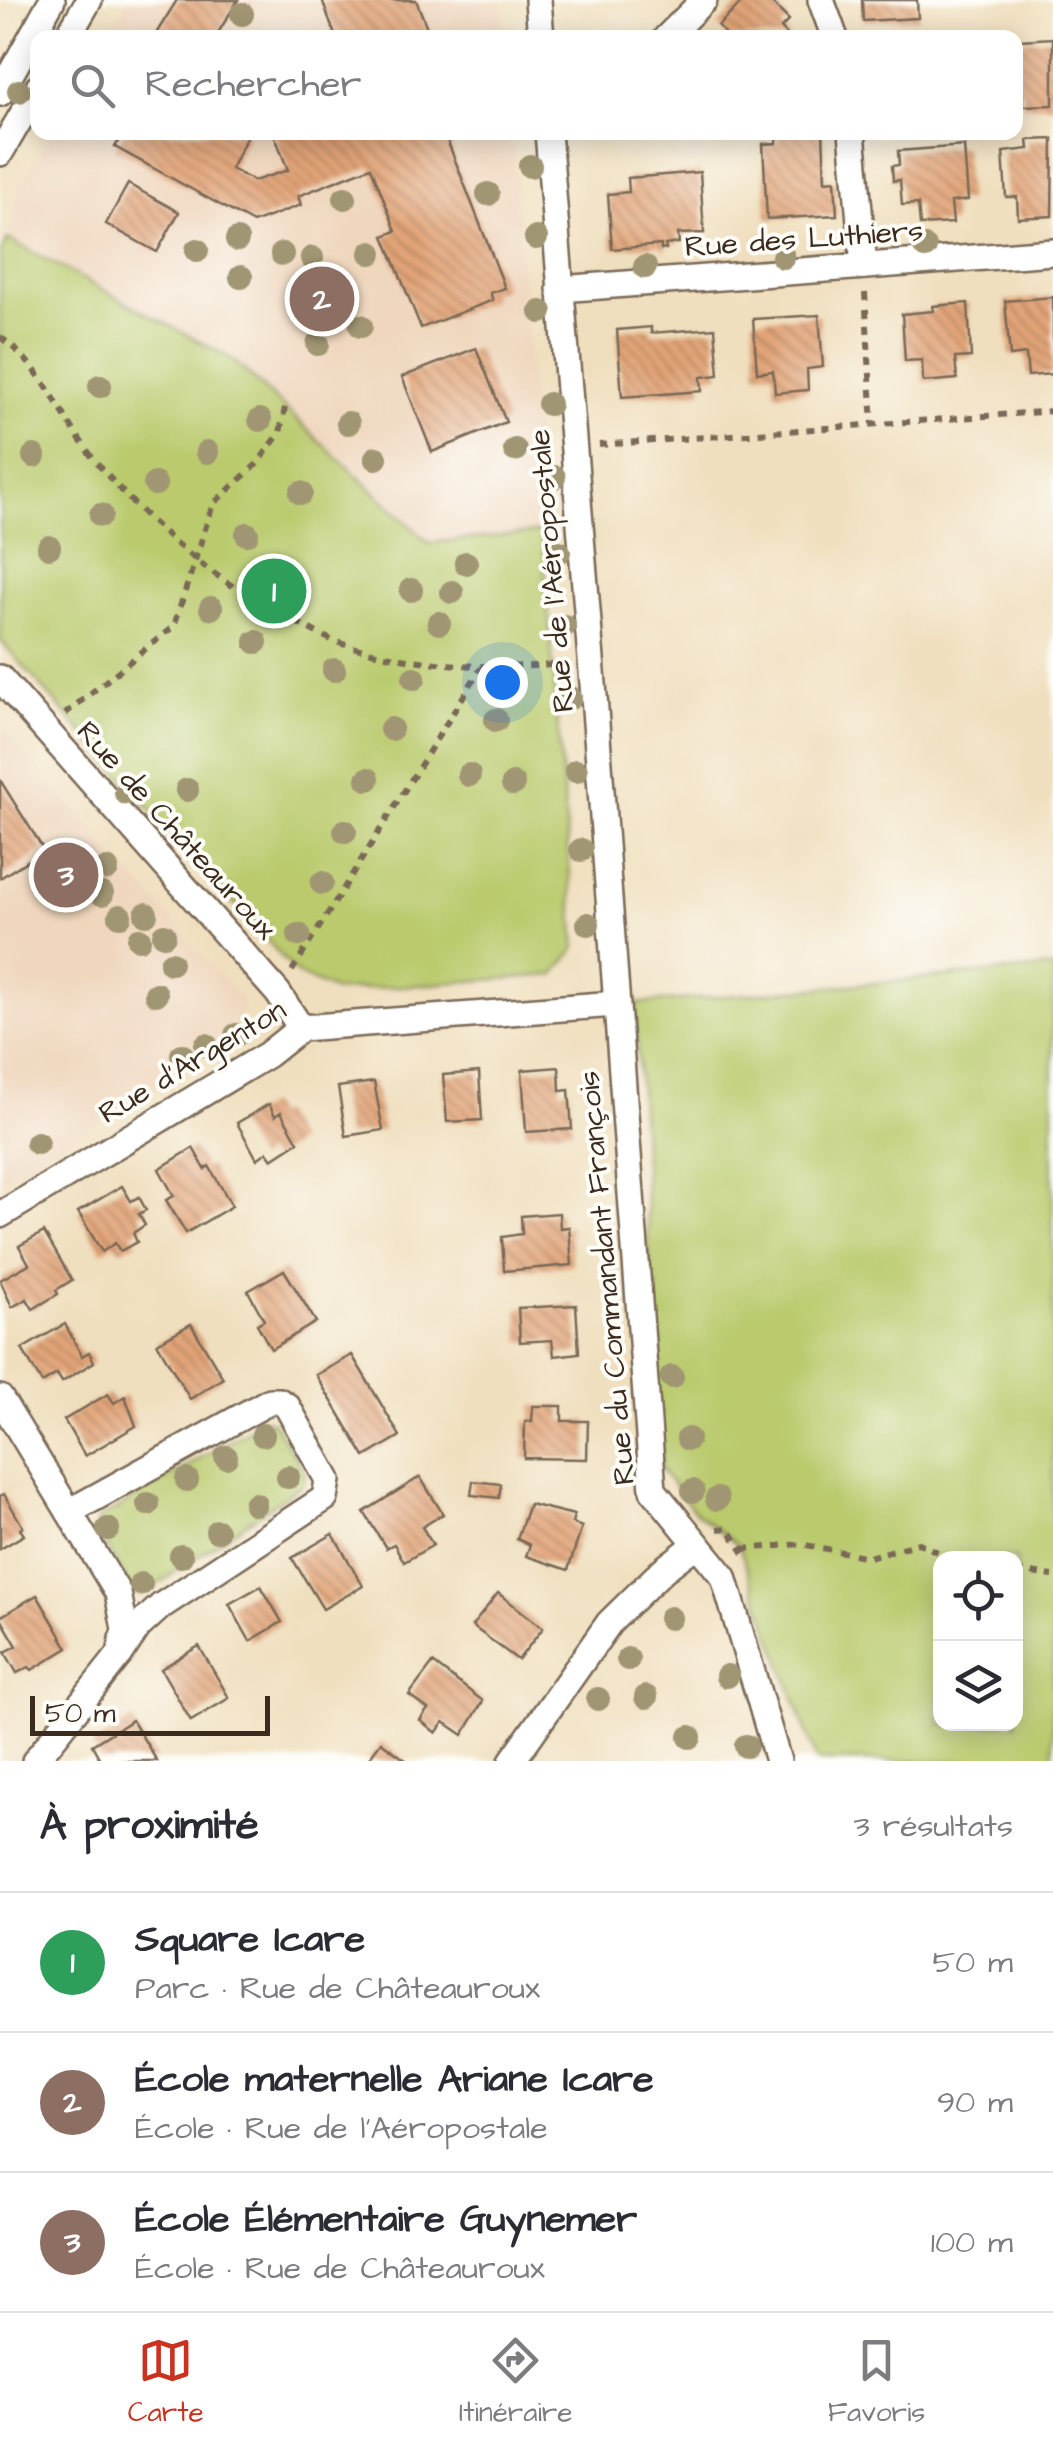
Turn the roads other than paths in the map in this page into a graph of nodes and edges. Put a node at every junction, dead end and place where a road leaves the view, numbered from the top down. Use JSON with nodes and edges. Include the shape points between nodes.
{"nodes":[{"id":1,"x":52,"y":0,"type":"edge"},
{"id":2,"x":88,"y":0,"type":"edge"},
{"id":3,"x":538,"y":0,"type":"edge"},
{"id":4,"x":704,"y":0,"type":"edge"},
{"id":5,"x":821,"y":0,"type":"edge"},
{"id":6,"x":35,"y":30,"type":"edge"},
{"id":7,"x":71,"y":30,"type":"edge"},
{"id":8,"x":540,"y":30,"type":"edge"},
{"id":9,"x":674,"y":30,"type":"edge"},
{"id":10,"x":832,"y":30,"type":"edge"},
{"id":11,"x":30,"y":39,"type":"edge"},
{"id":12,"x":0,"y":93,"type":"edge"},
{"id":13,"x":30,"y":102,"type":"edge"},
{"id":14,"x":549,"y":140,"type":"edge"},
{"id":15,"x":853,"y":140,"type":"edge"},
{"id":16,"x":0,"y":153,"type":"edge"},
{"id":17,"x":1053,"y":252,"type":"edge"},
{"id":18,"x":864,"y":266,"type":"junction"},
{"id":19,"x":560,"y":289,"type":"junction"},
{"id":20,"x":0,"y":678,"type":"edge"},
{"id":21,"x":615,"y":1004,"type":"junction"},
{"id":22,"x":301,"y":1028,"type":"junction"},
{"id":23,"x":0,"y":1215,"type":"edge"},
{"id":24,"x":0,"y":1398,"type":"edge"},
{"id":25,"x":69,"y":1512,"type":"junction"},
{"id":26,"x":697,"y":1544,"type":"junction"},
{"id":27,"x":120,"y":1654,"type":"junction"},
{"id":28,"x":34,"y":1761,"type":"edge"},
{"id":29,"x":512,"y":1761,"type":"edge"},
{"id":30,"x":778,"y":1761,"type":"edge"}],
"edges":[{"from":1,"to":6,"type":"street"},
{"from":2,"to":7,"type":"street"},
{"from":3,"to":8,"type":"street"},
{"from":4,"to":9,"type":"street"},
{"from":5,"to":10,"type":"street"},
{"from":11,"to":12,"type":"street"},
{"from":13,"to":16,"type":"street"},
{"from":14,"to":19,"type":"street","name":"Rue de l'Aéropostale"},
{"from":15,"to":18,"type":"street"},
{"from":17,"to":18,"type":"street","name":"Rue des Luthiers"},
{"from":18,"to":19,"type":"street","name":"Rue des Luthiers"},
{"from":19,"to":21,"type":"street","name":"Rue de l'Aéropostale"},
{"from":20,"to":22,"type":"street","name":"Rue de Châteauroux","via":[[278,993]]},
{"from":21,"to":22,"type":"street","name":"Rue d'Argenton"},
{"from":21,"to":26,"type":"street","name":"Rue du Commandant François","via":[[653,1490]]},
{"from":22,"to":23,"type":"street","name":"Rue d'Argenton"},
{"from":24,"to":25,"type":"street"},
{"from":25,"to":27,"type":"street","via":[[118,1594],[125,1629]]},
{"from":25,"to":27,"type":"street","via":[[270,1401],[287,1406],[328,1480],[325,1498],[161,1606]]},
{"from":26,"to":29,"type":"street","via":[[608,1623]]},
{"from":26,"to":30,"type":"street","name":"Rue du Commandant François","via":[[724,1577]]},
{"from":27,"to":28,"type":"street"}]}
